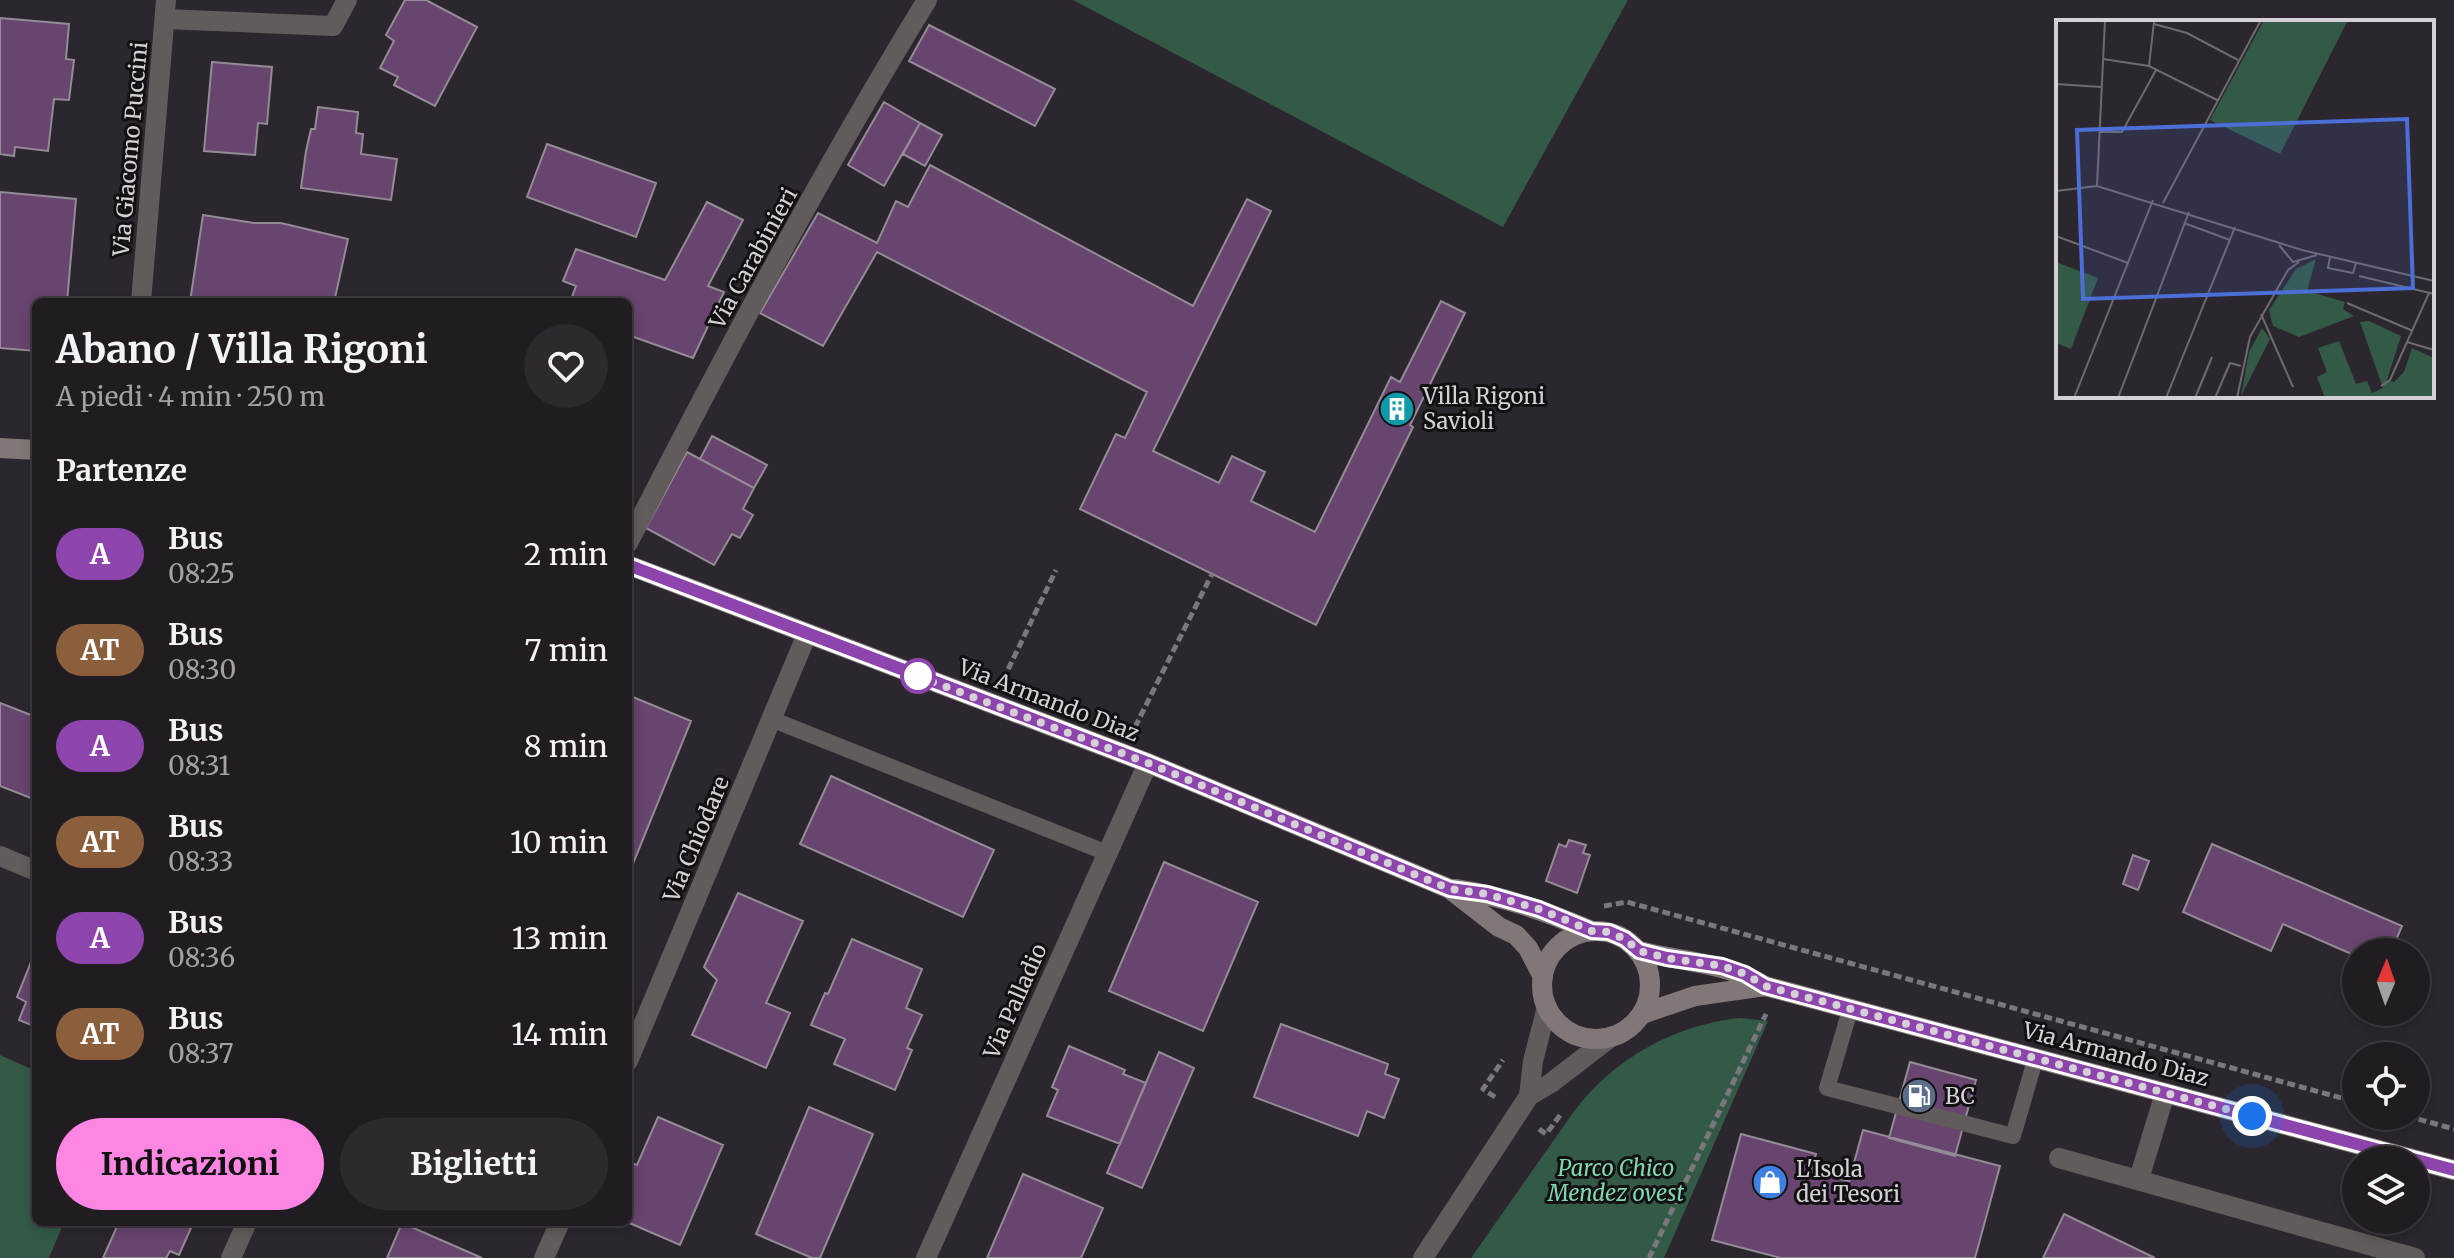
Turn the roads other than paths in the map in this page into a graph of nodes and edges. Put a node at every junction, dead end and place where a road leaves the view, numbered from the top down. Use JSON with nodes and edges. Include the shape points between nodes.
{"nodes":[{"id":1,"x":347,"y":0,"type":"edge"},
{"id":2,"x":927,"y":0,"type":"edge"},
{"id":3,"x":166,"y":10,"type":"edge"},
{"id":4,"x":141,"y":298,"type":"edge"},
{"id":5,"x":0,"y":448,"type":"edge"},
{"id":6,"x":32,"y":450,"type":"edge"},
{"id":7,"x":632,"y":535,"type":"edge"},
{"id":8,"x":632,"y":567,"type":"edge"},
{"id":9,"x":807,"y":634,"type":"junction"},
{"id":10,"x":771,"y":719,"type":"junction"},
{"id":11,"x":1148,"y":763,"type":"junction"},
{"id":12,"x":1107,"y":853,"type":"junction"},
{"id":13,"x":0,"y":856,"type":"edge"},
{"id":14,"x":32,"y":869,"type":"edge"},
{"id":15,"x":1450,"y":889,"type":"junction"},
{"id":16,"x":1592,"y":931,"type":"junction"},
{"id":17,"x":1639,"y":951,"type":"junction"},
{"id":18,"x":1543,"y":977,"type":"junction"},
{"id":19,"x":1765,"y":986,"type":"junction"},
{"id":20,"x":1547,"y":1007,"type":"junction"},
{"id":21,"x":1851,"y":1007,"type":"junction"},
{"id":22,"x":1642,"y":1014,"type":"junction"},
{"id":23,"x":1612,"y":1036,"type":"junction"},
{"id":24,"x":632,"y":1051,"type":"edge"},
{"id":25,"x":2036,"y":1057,"type":"junction"},
{"id":26,"x":2165,"y":1093,"type":"junction"},
{"id":27,"x":1529,"y":1096,"type":"junction"},
{"id":28,"x":2059,"y":1158,"type":"dead end"},
{"id":29,"x":2454,"y":1170,"type":"edge"},
{"id":30,"x":2139,"y":1179,"type":"junction"},
{"id":31,"x":245,"y":1226,"type":"edge"},
{"id":32,"x":558,"y":1226,"type":"edge"},
{"id":33,"x":231,"y":1258,"type":"edge"},
{"id":34,"x":544,"y":1258,"type":"edge"},
{"id":35,"x":926,"y":1258,"type":"edge"},
{"id":36,"x":1423,"y":1258,"type":"edge"},
{"id":37,"x":2415,"y":1258,"type":"edge"}],
"edges":[{"from":1,"to":3,"type":"street","via":[[333,26]]},
{"from":2,"to":7,"type":"street","name":"Via Carabinieri","via":[[725,357]]},
{"from":3,"to":4,"type":"street","name":"Via Giacomo Puccini"},
{"from":5,"to":6,"type":"street"},
{"from":8,"to":9,"type":"street","name":"Via Armando Diaz"},
{"from":9,"to":10,"type":"street","name":"Via Chiodare"},
{"from":9,"to":11,"type":"street","name":"Via Armando Diaz"},
{"from":10,"to":12,"type":"lane"},
{"from":10,"to":24,"type":"street","name":"Via Chiodare"},
{"from":11,"to":12,"type":"street","name":"Via Palladio"},
{"from":11,"to":15,"type":"street","name":"Via Armando Diaz"},
{"from":12,"to":35,"type":"street","name":"Via Palladio"},
{"from":13,"to":14,"type":"street"},
{"from":15,"to":16,"type":"street","name":"Via Armando Diaz","via":[[1524,904]]},
{"from":15,"to":18,"type":"street","name":"Via Armando Diaz","via":[[1516,935]]},
{"from":16,"to":17,"type":"street","via":[[1609,932]]},
{"from":16,"to":18,"type":"street","via":[[1559,945]]},
{"from":17,"to":19,"type":"street","name":"Via Armando Diaz","via":[[1722,966]]},
{"from":17,"to":22,"type":"street","via":[[1649,971],[1650,993]]},
{"from":18,"to":20,"type":"street"},
{"from":19,"to":21,"type":"street","name":"Via Armando Diaz"},
{"from":19,"to":22,"type":"street","name":"Via Armando Diaz","via":[[1695,996]]},
{"from":20,"to":23,"type":"street","via":[[1574,1035]]},
{"from":20,"to":27,"type":"street"},
{"from":21,"to":25,"type":"street","name":"Via Armando Diaz"},
{"from":21,"to":25,"type":"lane","via":[[1827,1088],[2013,1136]]},
{"from":22,"to":23,"type":"street"},
{"from":23,"to":27,"type":"street"},
{"from":25,"to":26,"type":"street","name":"Via Armando Diaz"},
{"from":26,"to":29,"type":"street","name":"Via Armando Diaz"},
{"from":26,"to":30,"type":"street"},
{"from":27,"to":36,"type":"street"},
{"from":28,"to":30,"type":"street"},
{"from":30,"to":37,"type":"street"},
{"from":31,"to":33,"type":"street"},
{"from":32,"to":34,"type":"street"}]}
